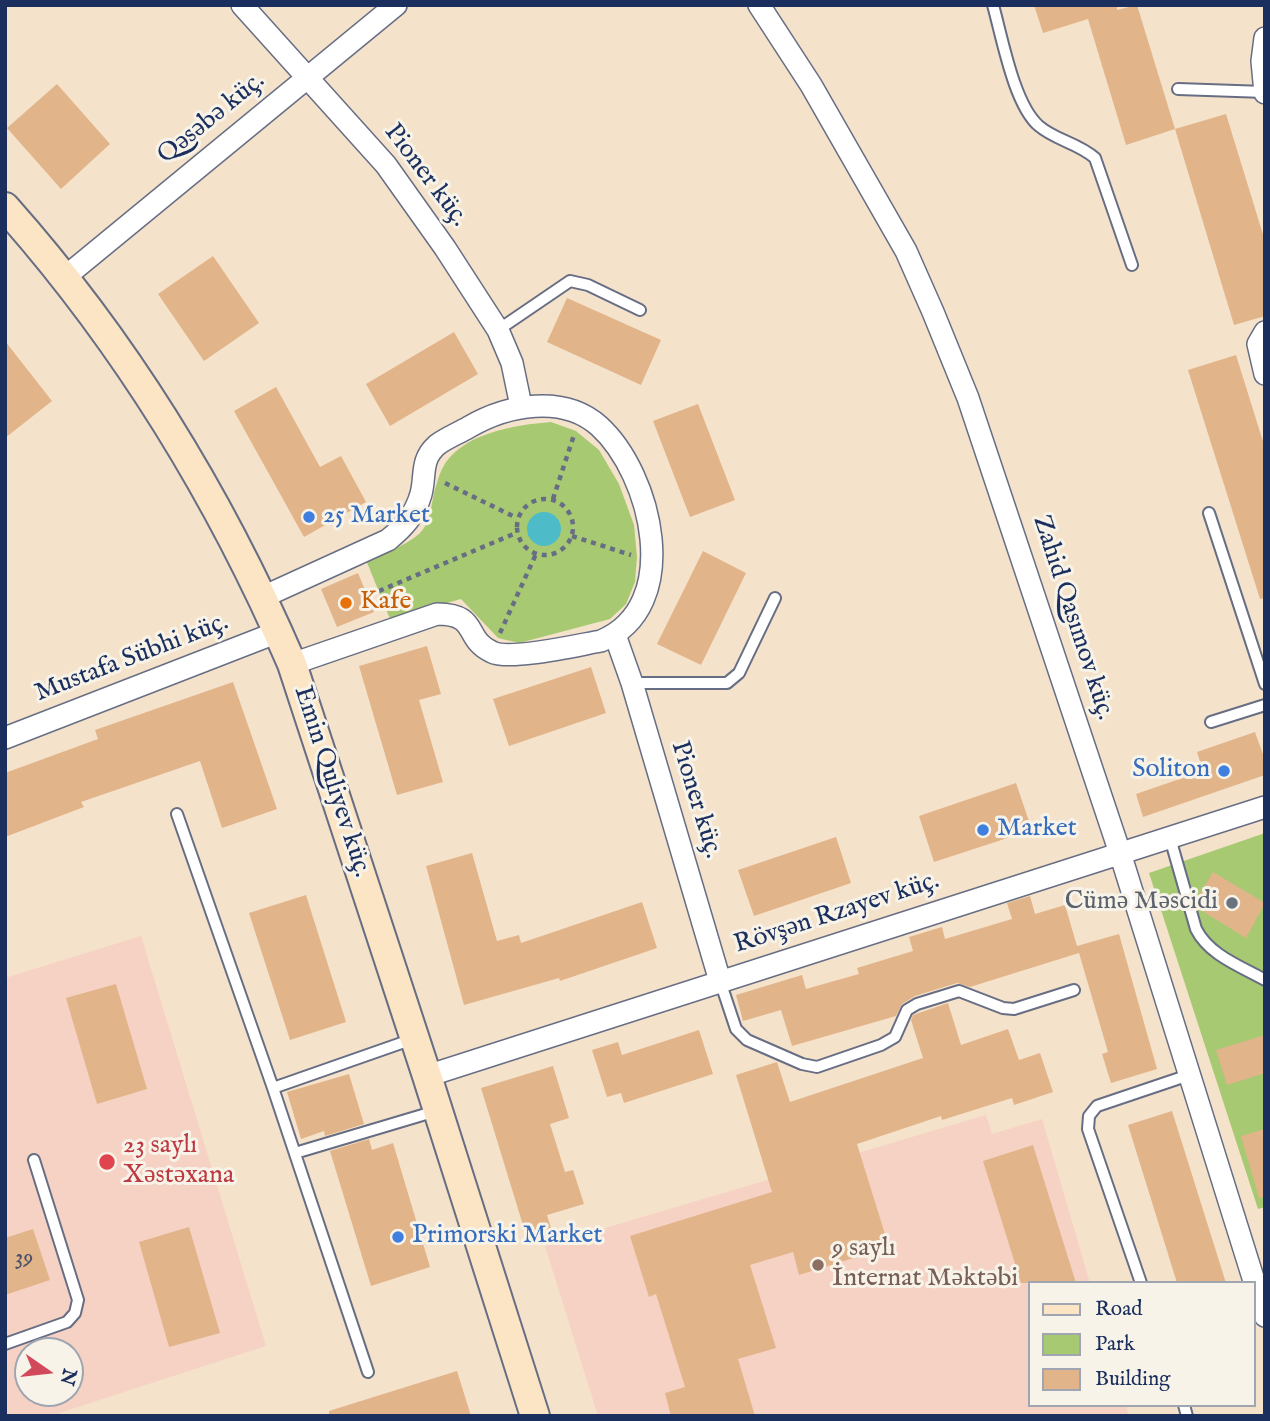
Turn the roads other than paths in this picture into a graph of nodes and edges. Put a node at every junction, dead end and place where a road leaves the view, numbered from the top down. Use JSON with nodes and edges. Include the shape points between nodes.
{"nodes":[{"id":1,"x":242,"y":5,"type":"edge"},
{"id":2,"x":397,"y":5,"type":"edge"},
{"id":3,"x":759,"y":5,"type":"edge"},
{"id":4,"x":992,"y":5,"type":"edge"},
{"id":5,"x":1265,"y":38,"type":"edge"},
{"id":6,"x":308,"y":76,"type":"junction"},
{"id":7,"x":1178,"y":89,"type":"dead end"},
{"id":8,"x":1265,"y":92,"type":"edge"},
{"id":9,"x":5,"y":208,"type":"edge"},
{"id":10,"x":1132,"y":265,"type":"dead end"},
{"id":11,"x":65,"y":276,"type":"junction"},
{"id":12,"x":640,"y":310,"type":"dead end"},
{"id":13,"x":498,"y":330,"type":"junction"},
{"id":14,"x":1265,"y":332,"type":"edge"},
{"id":15,"x":1265,"y":373,"type":"edge"},
{"id":16,"x":521,"y":406,"type":"junction"},
{"id":17,"x":1209,"y":513,"type":"dead end"},
{"id":18,"x":263,"y":597,"type":"junction"},
{"id":19,"x":775,"y":598,"type":"dead end"},
{"id":20,"x":278,"y":632,"type":"junction"},
{"id":21,"x":615,"y":635,"type":"junction"},
{"id":22,"x":292,"y":664,"type":"junction"},
{"id":23,"x":632,"y":683,"type":"junction"},
{"id":24,"x":1265,"y":684,"type":"edge"},
{"id":25,"x":1265,"y":705,"type":"edge"},
{"id":26,"x":1211,"y":722,"type":"dead end"},
{"id":27,"x":5,"y":738,"type":"edge"},
{"id":28,"x":1265,"y":807,"type":"edge"},
{"id":29,"x":177,"y":814,"type":"dead end"},
{"id":30,"x":1170,"y":838,"type":"junction"},
{"id":31,"x":1120,"y":853,"type":"junction"},
{"id":32,"x":720,"y":981,"type":"junction"},
{"id":33,"x":1265,"y":981,"type":"edge"},
{"id":34,"x":1074,"y":990,"type":"dead end"},
{"id":35,"x":415,"y":1039,"type":"junction"},
{"id":36,"x":1189,"y":1075,"type":"junction"},
{"id":37,"x":427,"y":1076,"type":"junction"},
{"id":38,"x":273,"y":1088,"type":"junction"},
{"id":39,"x":438,"y":1111,"type":"junction"},
{"id":40,"x":295,"y":1153,"type":"junction"},
{"id":41,"x":34,"y":1160,"type":"dead end"},
{"id":42,"x":1140,"y":1281,"type":"edge"},
{"id":43,"x":1254,"y":1281,"type":"edge"},
{"id":44,"x":1256,"y":1288,"type":"edge"},
{"id":45,"x":1265,"y":1317,"type":"edge"},
{"id":46,"x":5,"y":1344,"type":"edge"},
{"id":47,"x":368,"y":1371,"type":"dead end"},
{"id":48,"x":535,"y":1416,"type":"edge"}],
"edges":[{"from":1,"to":6,"type":"street","name":"Pioner küç."},
{"from":2,"to":6,"type":"street","name":"Qəsəbə küç."},
{"from":3,"to":31,"type":"street","name":"Zahid Qasımov küç.","via":[[870,185],[933,312],[1002,496]]},
{"from":4,"to":10,"type":"lane","via":[[1018,94],[1037,124],[1095,158]]},
{"from":5,"to":8,"type":"street"},
{"from":6,"to":11,"type":"street","name":"Qəsəbə küç."},
{"from":6,"to":13,"type":"street","name":"Pioner küç.","via":[[386,165]]},
{"from":7,"to":8,"type":"lane"},
{"from":9,"to":11,"type":"street","name":"Emin Quliyev küç."},
{"from":11,"to":18,"type":"street","name":"Emin Quliyev küç.","via":[[131,368],[202,482]]},
{"from":12,"to":13,"type":"lane","via":[[570,281]]},
{"from":13,"to":16,"type":"street","name":"Pioner küç.","via":[[512,363]]},
{"from":14,"to":15,"type":"street","via":[[1258,344]]},
{"from":16,"to":18,"type":"street","via":[[489,415],[437,445],[424,459],[422,491],[414,512],[388,540]]},
{"from":16,"to":21,"type":"street","via":[[566,410],[597,425],[614,443],[634,479],[647,516],[653,559],[640,609]]},
{"from":17,"to":24,"type":"lane"},
{"from":18,"to":20,"type":"street","name":"Emin Quliyev küç."},
{"from":19,"to":23,"type":"lane","via":[[739,673],[727,684]]},
{"from":20,"to":22,"type":"street","name":"Emin Quliyev küç."},
{"from":20,"to":27,"type":"street","name":"Mustafa Sübhi küç."},
{"from":21,"to":22,"type":"street","via":[[508,655],[492,652],[478,642],[464,619],[437,614]]},
{"from":21,"to":23,"type":"street","name":"Pioner küç."},
{"from":22,"to":35,"type":"street","name":"Emin Quliyev küç."},
{"from":23,"to":32,"type":"street","name":"Pioner küç."},
{"from":25,"to":26,"type":"lane"},
{"from":28,"to":30,"type":"street","name":"Rövşən Rzayev küç."},
{"from":29,"to":38,"type":"lane"},
{"from":30,"to":31,"type":"street","name":"Rövşən Rzayev küç."},
{"from":30,"to":33,"type":"lane","via":[[1202,940]]},
{"from":31,"to":32,"type":"street","name":"Rövşən Rzayev küç."},
{"from":31,"to":36,"type":"street","name":"Zahid Qasımov küç."},
{"from":32,"to":34,"type":"lane","via":[[736,1029],[747,1040],[817,1067],[881,1045],[895,1037],[907,1010],[959,991],[1014,1009]]},
{"from":32,"to":37,"type":"street","name":"Rövşən Rzayev küç."},
{"from":35,"to":37,"type":"street","name":"Emin Quliyev küç."},
{"from":35,"to":38,"type":"lane"},
{"from":36,"to":42,"type":"lane","via":[[1097,1106],[1089,1115],[1088,1129]]},
{"from":36,"to":43,"type":"street","name":"Zahid Qasımov küç."},
{"from":37,"to":39,"type":"street","name":"Emin Quliyev küç."},
{"from":38,"to":40,"type":"lane"},
{"from":39,"to":40,"type":"lane"},
{"from":39,"to":48,"type":"street","name":"Emin Quliyev küç."},
{"from":40,"to":47,"type":"lane"},
{"from":41,"to":46,"type":"lane","via":[[78,1300],[68,1322]]},
{"from":44,"to":45,"type":"street","name":"Zahid Qasımov küç."}]}
